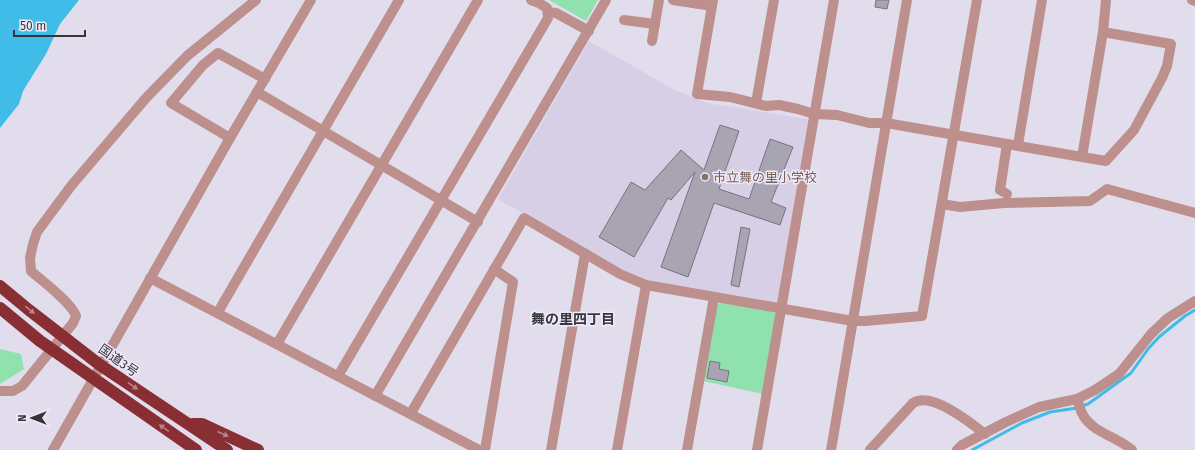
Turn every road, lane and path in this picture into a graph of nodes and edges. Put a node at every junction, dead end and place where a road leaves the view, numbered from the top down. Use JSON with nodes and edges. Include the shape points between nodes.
{"nodes":[{"id":1,"x":256,"y":0,"type":"edge"},
{"id":2,"x":312,"y":0,"type":"edge"},
{"id":3,"x":399,"y":0,"type":"edge"},
{"id":4,"x":478,"y":0,"type":"edge"},
{"id":5,"x":531,"y":0,"type":"edge"},
{"id":6,"x":606,"y":0,"type":"edge"},
{"id":7,"x":660,"y":0,"type":"edge"},
{"id":8,"x":674,"y":0,"type":"edge"},
{"id":9,"x":774,"y":0,"type":"edge"},
{"id":10,"x":834,"y":0,"type":"edge"},
{"id":11,"x":907,"y":0,"type":"edge"},
{"id":12,"x":977,"y":0,"type":"edge"},
{"id":13,"x":1042,"y":0,"type":"edge"},
{"id":14,"x":1106,"y":0,"type":"edge"},
{"id":15,"x":1192,"y":0,"type":"edge"},
{"id":16,"x":1195,"y":2,"type":"edge"},
{"id":17,"x":713,"y":3,"type":"edge"},
{"id":18,"x":548,"y":12,"type":"junction"},
{"id":19,"x":624,"y":20,"type":"dead end"},
{"id":20,"x":655,"y":24,"type":"junction"},
{"id":21,"x":589,"y":31,"type":"junction"},
{"id":22,"x":1103,"y":32,"type":"junction"},
{"id":23,"x":652,"y":41,"type":"dead end"},
{"id":24,"x":265,"y":79,"type":"junction"},
{"id":25,"x":258,"y":92,"type":"junction"},
{"id":26,"x":756,"y":103,"type":"junction"},
{"id":27,"x":814,"y":114,"type":"junction"},
{"id":28,"x":886,"y":123,"type":"junction"},
{"id":29,"x":323,"y":131,"type":"junction"},
{"id":30,"x":954,"y":135,"type":"junction"},
{"id":31,"x":230,"y":138,"type":"junction"},
{"id":32,"x":1007,"y":144,"type":"junction"},
{"id":33,"x":1018,"y":145,"type":"junction"},
{"id":34,"x":1082,"y":157,"type":"junction"},
{"id":35,"x":382,"y":165,"type":"junction"},
{"id":36,"x":1007,"y":194,"type":"dead end"},
{"id":37,"x":441,"y":200,"type":"junction"},
{"id":38,"x":942,"y":204,"type":"junction"},
{"id":39,"x":1195,"y":213,"type":"edge"},
{"id":40,"x":478,"y":222,"type":"junction"},
{"id":41,"x":585,"y":254,"type":"junction"},
{"id":42,"x":494,"y":270,"type":"junction"},
{"id":43,"x":150,"y":278,"type":"junction"},
{"id":44,"x":646,"y":285,"type":"junction"},
{"id":45,"x":0,"y":286,"type":"edge"},
{"id":46,"x":714,"y":297,"type":"junction"},
{"id":47,"x":1195,"y":301,"type":"edge"},
{"id":48,"x":0,"y":308,"type":"edge"},
{"id":49,"x":782,"y":309,"type":"junction"},
{"id":50,"x":218,"y":312,"type":"junction"},
{"id":51,"x":853,"y":321,"type":"junction"},
{"id":52,"x":277,"y":344,"type":"junction"},
{"id":53,"x":100,"y":365,"type":"junction"},
{"id":54,"x":338,"y":376,"type":"junction"},
{"id":55,"x":93,"y":378,"type":"junction"},
{"id":56,"x":0,"y":391,"type":"edge"},
{"id":57,"x":375,"y":396,"type":"junction"},
{"id":58,"x":1078,"y":400,"type":"junction"},
{"id":59,"x":411,"y":413,"type":"junction"},
{"id":60,"x":186,"y":423,"type":"junction"},
{"id":61,"x":985,"y":434,"type":"junction"},
{"id":62,"x":53,"y":450,"type":"edge"},
{"id":63,"x":196,"y":450,"type":"edge"},
{"id":64,"x":228,"y":450,"type":"edge"},
{"id":65,"x":258,"y":450,"type":"edge"},
{"id":66,"x":479,"y":450,"type":"edge"},
{"id":67,"x":485,"y":450,"type":"edge"},
{"id":68,"x":551,"y":450,"type":"edge"},
{"id":69,"x":617,"y":450,"type":"edge"},
{"id":70,"x":687,"y":450,"type":"edge"},
{"id":71,"x":757,"y":450,"type":"edge"},
{"id":72,"x":831,"y":450,"type":"edge"},
{"id":73,"x":870,"y":450,"type":"edge"},
{"id":74,"x":957,"y":450,"type":"edge"},
{"id":75,"x":1132,"y":450,"type":"edge"}],
"edges":[{"from":1,"to":56,"type":"street","via":[[187,56],[146,98],[71,186],[37,232],[30,258],[31,271],[74,311],[76,316],[22,386],[13,391]]},
{"from":2,"to":24,"type":"street"},
{"from":3,"to":29,"type":"street"},
{"from":4,"to":35,"type":"street"},
{"from":5,"to":18,"type":"street","via":[[544,6]]},
{"from":6,"to":21,"type":"street"},
{"from":7,"to":20,"type":"street"},
{"from":8,"to":17,"type":"street"},
{"from":9,"to":26,"type":"street"},
{"from":10,"to":27,"type":"street"},
{"from":11,"to":28,"type":"street"},
{"from":12,"to":30,"type":"street"},
{"from":13,"to":33,"type":"street"},
{"from":14,"to":22,"type":"street"},
{"from":15,"to":16,"type":"street"},
{"from":17,"to":26,"type":"street","via":[[697,94],[730,97]]},
{"from":18,"to":21,"type":"street","via":[[556,13]]},
{"from":18,"to":37,"type":"street","via":[[548,18]]},
{"from":19,"to":20,"type":"street"},
{"from":20,"to":23,"type":"street"},
{"from":21,"to":40,"type":"street"},
{"from":22,"to":34,"type":"street"},
{"from":22,"to":34,"type":"street","via":[[1171,44],[1162,78],[1134,130],[1106,161]]},
{"from":24,"to":25,"type":"street"},
{"from":24,"to":31,"type":"street","via":[[218,53],[203,65],[171,103]]},
{"from":25,"to":29,"type":"street"},
{"from":25,"to":31,"type":"street"},
{"from":26,"to":27,"type":"street","via":[[766,106],[778,105]]},
{"from":27,"to":28,"type":"street","via":[[837,115],[869,123]]},
{"from":27,"to":49,"type":"street"},
{"from":28,"to":30,"type":"street"},
{"from":28,"to":51,"type":"street"},
{"from":29,"to":35,"type":"street"},
{"from":29,"to":50,"type":"street"},
{"from":30,"to":32,"type":"street"},
{"from":30,"to":38,"type":"street"},
{"from":31,"to":43,"type":"street"},
{"from":32,"to":33,"type":"street"},
{"from":32,"to":36,"type":"street","via":[[1000,190]]},
{"from":33,"to":34,"type":"street"},
{"from":35,"to":37,"type":"street"},
{"from":35,"to":52,"type":"street"},
{"from":37,"to":40,"type":"street"},
{"from":37,"to":54,"type":"street"},
{"from":38,"to":39,"type":"street","via":[[960,207],[1090,201],[1107,189]]},
{"from":38,"to":51,"type":"street","via":[[922,316]]},
{"from":40,"to":57,"type":"street"},
{"from":41,"to":42,"type":"street","via":[[524,218]]},
{"from":41,"to":44,"type":"street"},
{"from":41,"to":68,"type":"street"},
{"from":42,"to":59,"type":"street"},
{"from":42,"to":67,"type":"street","via":[[513,282]]},
{"from":43,"to":50,"type":"street"},
{"from":43,"to":53,"type":"street"},
{"from":44,"to":46,"type":"street"},
{"from":44,"to":69,"type":"street"},
{"from":45,"to":53,"type":"highway","name":"国道3号","one_way":true},
{"from":46,"to":49,"type":"street"},
{"from":46,"to":70,"type":"street"},
{"from":47,"to":58,"type":"street","via":[[1168,318],[1151,334],[1119,374]]},
{"from":48,"to":55,"type":"highway","via":[[40,341]]},
{"from":49,"to":51,"type":"street"},
{"from":49,"to":71,"type":"street"},
{"from":50,"to":52,"type":"street"},
{"from":51,"to":72,"type":"street"},
{"from":52,"to":54,"type":"street"},
{"from":53,"to":55,"type":"street"},
{"from":53,"to":60,"type":"highway","name":"国道3号","one_way":true},
{"from":54,"to":57,"type":"street"},
{"from":55,"to":62,"type":"street"},
{"from":63,"to":55,"type":"highway","one_way":true},
{"from":57,"to":59,"type":"street"},
{"from":58,"to":61,"type":"street","via":[[1039,407]]},
{"from":58,"to":75,"type":"street","via":[[1083,415],[1090,423]]},
{"from":59,"to":66,"type":"street"},
{"from":60,"to":64,"type":"highway","name":"国道3号"},
{"from":60,"to":65,"type":"highway","one_way":true,"via":[[202,424]]},
{"from":61,"to":73,"type":"street","via":[[954,412],[938,404],[918,400]]},
{"from":61,"to":74,"type":"street"}]}
